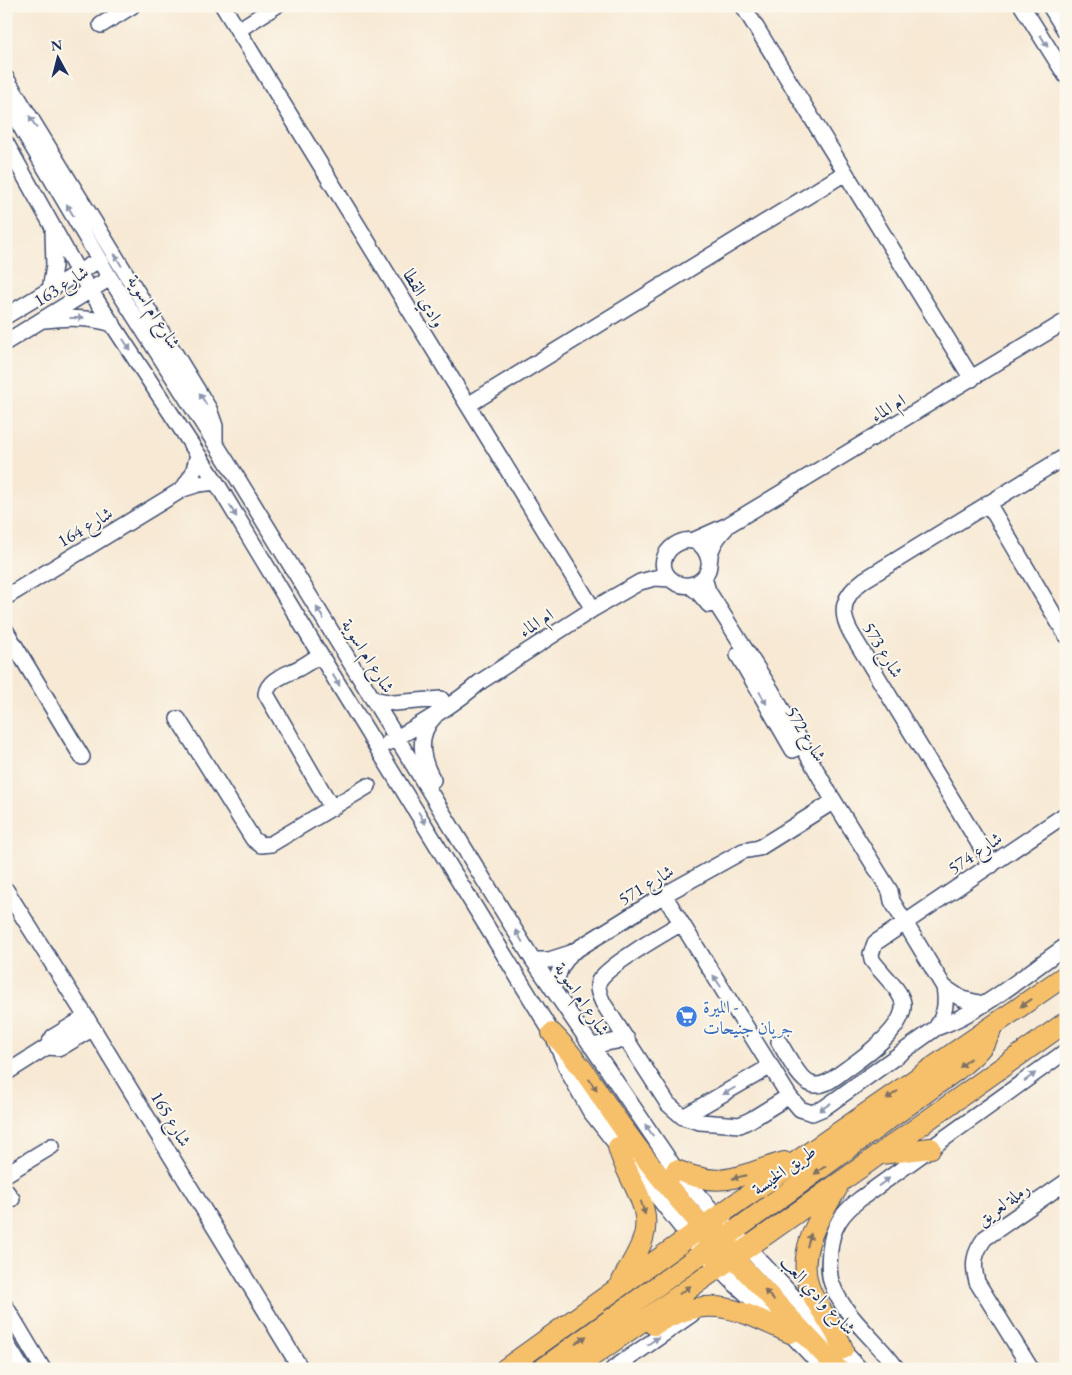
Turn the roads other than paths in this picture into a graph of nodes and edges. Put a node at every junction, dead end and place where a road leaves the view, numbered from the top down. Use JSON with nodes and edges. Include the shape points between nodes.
{"nodes":[{"id":1,"x":132,"y":6,"type":"edge"},
{"id":2,"x":224,"y":6,"type":"edge"},
{"id":3,"x":276,"y":6,"type":"edge"},
{"id":4,"x":743,"y":6,"type":"edge"},
{"id":5,"x":1022,"y":6,"type":"edge"},
{"id":6,"x":1050,"y":6,"type":"edge"},
{"id":7,"x":101,"y":25,"type":"dead end"},
{"id":8,"x":238,"y":30,"type":"junction"},
{"id":9,"x":1066,"y":32,"type":"edge"},
{"id":10,"x":1066,"y":76,"type":"edge"},
{"id":11,"x":6,"y":78,"type":"edge"},
{"id":12,"x":6,"y":102,"type":"edge"},
{"id":13,"x":6,"y":142,"type":"edge"},
{"id":14,"x":845,"y":173,"type":"junction"},
{"id":15,"x":53,"y":227,"type":"junction"},
{"id":16,"x":99,"y":260,"type":"junction"},
{"id":17,"x":78,"y":272,"type":"junction"},
{"id":18,"x":110,"y":278,"type":"junction"},
{"id":19,"x":50,"y":290,"type":"junction"},
{"id":20,"x":90,"y":290,"type":"junction"},
{"id":21,"x":9,"y":312,"type":"edge"},
{"id":22,"x":41,"y":321,"type":"junction"},
{"id":23,"x":1066,"y":321,"type":"edge"},
{"id":24,"x":113,"y":324,"type":"junction"},
{"id":25,"x":6,"y":342,"type":"edge"},
{"id":26,"x":972,"y":379,"type":"junction"},
{"id":27,"x":468,"y":405,"type":"junction"},
{"id":28,"x":215,"y":445,"type":"junction"},
{"id":29,"x":198,"y":455,"type":"junction"},
{"id":30,"x":1066,"y":456,"type":"edge"},
{"id":31,"x":216,"y":482,"type":"junction"},
{"id":32,"x":183,"y":489,"type":"junction"},
{"id":33,"x":988,"y":503,"type":"junction"},
{"id":34,"x":728,"y":526,"type":"junction"},
{"id":35,"x":692,"y":541,"type":"junction"},
{"id":36,"x":665,"y":557,"type":"junction"},
{"id":37,"x":709,"y":560,"type":"junction"},
{"id":38,"x":704,"y":578,"type":"junction"},
{"id":39,"x":671,"y":579,"type":"junction"},
{"id":40,"x":640,"y":582,"type":"junction"},
{"id":41,"x":689,"y":585,"type":"junction"},
{"id":42,"x":6,"y":597,"type":"edge"},
{"id":43,"x":592,"y":609,"type":"junction"},
{"id":44,"x":6,"y":631,"type":"edge"},
{"id":45,"x":1066,"y":636,"type":"edge"},
{"id":46,"x":318,"y":652,"type":"junction"},
{"id":47,"x":373,"y":699,"type":"junction"},
{"id":48,"x":440,"y":706,"type":"junction"},
{"id":49,"x":178,"y":719,"type":"dead end"},
{"id":50,"x":394,"y":734,"type":"junction"},
{"id":51,"x":376,"y":744,"type":"junction"},
{"id":52,"x":82,"y":757,"type":"dead end"},
{"id":53,"x":368,"y":786,"type":"dead end"},
{"id":54,"x":828,"y":799,"type":"junction"},
{"id":55,"x":332,"y":808,"type":"junction"},
{"id":56,"x":1066,"y":814,"type":"edge"},
{"id":57,"x":447,"y":818,"type":"junction"},
{"id":58,"x":992,"y":865,"type":"junction"},
{"id":59,"x":6,"y":890,"type":"edge"},
{"id":60,"x":664,"y":895,"type":"junction"},
{"id":61,"x":905,"y":923,"type":"junction"},
{"id":62,"x":680,"y":924,"type":"junction"},
{"id":63,"x":1066,"y":946,"type":"edge"},
{"id":64,"x":571,"y":953,"type":"junction"},
{"id":65,"x":533,"y":960,"type":"junction"},
{"id":66,"x":1066,"y":975,"type":"edge"},
{"id":67,"x":944,"y":987,"type":"junction"},
{"id":68,"x":553,"y":988,"type":"junction"},
{"id":69,"x":983,"y":1004,"type":"junction"},
{"id":70,"x":90,"y":1022,"type":"junction"},
{"id":71,"x":1066,"y":1022,"type":"edge"},
{"id":72,"x":994,"y":1024,"type":"junction"},
{"id":73,"x":936,"y":1028,"type":"junction"},
{"id":74,"x":552,"y":1032,"type":"junction"},
{"id":75,"x":627,"y":1039,"type":"junction"},
{"id":76,"x":779,"y":1042,"type":"dead end"},
{"id":77,"x":591,"y":1046,"type":"junction"},
{"id":78,"x":1066,"y":1051,"type":"edge"},
{"id":79,"x":772,"y":1066,"type":"junction"},
{"id":80,"x":6,"y":1073,"type":"edge"},
{"id":81,"x":789,"y":1096,"type":"junction"},
{"id":82,"x":684,"y":1117,"type":"junction"},
{"id":83,"x":52,"y":1146,"type":"dead end"},
{"id":84,"x":618,"y":1147,"type":"junction"},
{"id":85,"x":931,"y":1148,"type":"junction"},
{"id":86,"x":879,"y":1154,"type":"junction"},
{"id":87,"x":802,"y":1157,"type":"junction"},
{"id":88,"x":676,"y":1170,"type":"junction"},
{"id":89,"x":6,"y":1174,"type":"edge"},
{"id":90,"x":842,"y":1181,"type":"junction"},
{"id":91,"x":1066,"y":1182,"type":"edge"},
{"id":92,"x":718,"y":1242,"type":"junction"},
{"id":93,"x":620,"y":1285,"type":"junction"},
{"id":94,"x":707,"y":1306,"type":"junction"},
{"id":95,"x":6,"y":1307,"type":"edge"},
{"id":96,"x":790,"y":1332,"type":"junction"},
{"id":97,"x":6,"y":1343,"type":"edge"},
{"id":98,"x":843,"y":1349,"type":"junction"},
{"id":99,"x":579,"y":1365,"type":"edge"},
{"id":100,"x":22,"y":1369,"type":"edge"},
{"id":101,"x":43,"y":1369,"type":"edge"},
{"id":102,"x":300,"y":1369,"type":"edge"},
{"id":103,"x":506,"y":1369,"type":"edge"},
{"id":104,"x":542,"y":1369,"type":"edge"},
{"id":105,"x":613,"y":1369,"type":"edge"},
{"id":106,"x":824,"y":1369,"type":"edge"},
{"id":107,"x":838,"y":1369,"type":"edge"},
{"id":108,"x":860,"y":1369,"type":"edge"},
{"id":109,"x":897,"y":1369,"type":"edge"},
{"id":110,"x":1031,"y":1369,"type":"edge"}],
"edges":[{"from":1,"to":7,"type":"street"},
{"from":2,"to":8,"type":"street","name":"وادي القطا"},
{"from":3,"to":8,"type":"street"},
{"from":4,"to":14,"type":"street"},
{"from":5,"to":10,"type":"street","one_way":true},
{"from":6,"to":9,"type":"street"},
{"from":8,"to":27,"type":"street","name":"وادي القطا"},
{"from":28,"to":11,"type":"street","one_way":true,"via":[[215,426],[209,409]]},
{"from":16,"to":12,"type":"street","name":"شارع ام اسوية","one_way":true},
{"from":13,"to":15,"type":"street"},
{"from":14,"to":26,"type":"street"},
{"from":14,"to":27,"type":"street"},
{"from":15,"to":17,"type":"street"},
{"from":15,"to":19,"type":"street"},
{"from":16,"to":17,"type":"street","name":"شارع 163"},
{"from":16,"to":18,"type":"street","name":"شارع ام اسوية"},
{"from":17,"to":19,"type":"street","name":"شارع 163"},
{"from":17,"to":20,"type":"street"},
{"from":18,"to":20,"type":"street","name":"شارع 163"},
{"from":18,"to":28,"type":"street","name":"شارع ام اسوية"},
{"from":19,"to":21,"type":"street","name":"شارع 163"},
{"from":20,"to":22,"type":"street","name":"شارع 163"},
{"from":20,"to":24,"type":"street"},
{"from":22,"to":24,"type":"street","one_way":true,"via":[[84,318]]},
{"from":22,"to":25,"type":"street","name":"شارع 163"},
{"from":23,"to":26,"type":"street","name":"ام الماء"},
{"from":24,"to":29,"type":"street","one_way":true},
{"from":26,"to":34,"type":"street","name":"ام الماء"},
{"from":27,"to":43,"type":"street","name":"وادي القطا"},
{"from":47,"to":28,"type":"street","name":"شارع ام اسوية","one_way":true},
{"from":29,"to":31,"type":"street"},
{"from":29,"to":32,"type":"street","via":[[193,473]]},
{"from":30,"to":33,"type":"street","name":"شارع 573"},
{"from":31,"to":32,"type":"street","name":"شارع 164"},
{"from":31,"to":46,"type":"street","one_way":true},
{"from":32,"to":42,"type":"street","name":"شارع 164"},
{"from":33,"to":45,"type":"street"},
{"from":33,"to":58,"type":"street","name":"شارع 573","via":[[855,587],[844,604],[844,614],[851,633]]},
{"from":34,"to":35,"type":"street","name":"ام الماء"},
{"from":34,"to":37,"type":"street","name":"ام الماء","via":[[716,541]]},
{"from":35,"to":36,"type":"street","via":[[673,545]]},
{"from":35,"to":37,"type":"street","via":[[704,548]]},
{"from":36,"to":39,"type":"street","via":[[666,573]]},
{"from":36,"to":40,"type":"street","name":"ام الماء"},
{"from":37,"to":38,"type":"street"},
{"from":38,"to":41,"type":"street"},
{"from":38,"to":54,"type":"street","name":"شارع 572","via":[[706,589],[771,690]]},
{"from":39,"to":40,"type":"street","name":"ام الماء"},
{"from":39,"to":41,"type":"street"},
{"from":40,"to":43,"type":"street","name":"ام الماء"},
{"from":41,"to":54,"type":"street","name":"شارع 572","one_way":true,"via":[[710,606]]},
{"from":43,"to":48,"type":"street","name":"ام الماء","via":[[480,682],[461,688]]},
{"from":44,"to":52,"type":"street"},
{"from":46,"to":51,"type":"street","one_way":true},
{"from":46,"to":55,"type":"street","via":[[270,685],[267,697]]},
{"from":47,"to":48,"type":"street"},
{"from":47,"to":50,"type":"street","name":"شارع ام اسوية"},
{"from":48,"to":50,"type":"street","name":"ام الماء"},
{"from":48,"to":57,"type":"street","via":[[427,726],[422,751]]},
{"from":49,"to":55,"type":"street","via":[[258,844],[271,844]]},
{"from":50,"to":51,"type":"street","name":"ام الماء"},
{"from":50,"to":57,"type":"street","name":"شارع ام اسوية"},
{"from":51,"to":74,"type":"street","one_way":true},
{"from":53,"to":55,"type":"street"},
{"from":54,"to":60,"type":"street","name":"شارع 571","via":[[752,842],[743,852]]},
{"from":54,"to":61,"type":"street","name":"شارع 572","via":[[881,892],[892,901]]},
{"from":56,"to":58,"type":"street","name":"شارع 574"},
{"from":65,"to":57,"type":"street","name":"شارع ام اسوية","one_way":true},
{"from":58,"to":61,"type":"street","name":"شارع 574"},
{"from":59,"to":70,"type":"street","name":"شارع 165"},
{"from":60,"to":62,"type":"street"},
{"from":60,"to":64,"type":"street","name":"شارع 571"},
{"from":61,"to":67,"type":"street","name":"شارع 572"},
{"from":61,"to":76,"type":"street","name":"شارع 574","via":[[872,948],[872,960],[900,995],[903,1006],[901,1016],[878,1046],[828,1082],[813,1085],[804,1081]]},
{"from":62,"to":75,"type":"street","via":[[610,969],[599,982],[598,991],[603,1003]]},
{"from":79,"to":62,"type":"street","one_way":true},
{"from":63,"to":69,"type":"street"},
{"from":64,"to":65,"type":"street","name":"شارع 571","via":[[549,960]]},
{"from":64,"to":68,"type":"street","name":"شارع 571"},
{"from":65,"to":68,"type":"street","name":"شارع ام اسوية"},
{"from":66,"to":72,"type":"main road","name":"طريق الخيسة","one_way":true},
{"from":67,"to":69,"type":"street","name":"شارع 572","via":[[962,999]]},
{"from":67,"to":73,"type":"street","via":[[946,1004]]},
{"from":68,"to":77,"type":"street","name":"شارع ام اسوية"},
{"from":69,"to":73,"type":"street"},
{"from":70,"to":80,"type":"street","via":[[54,1036],[48,1048]]},
{"from":70,"to":102,"type":"street","name":"شارع 165"},
{"from":71,"to":86,"type":"main road","name":"طريق الخيسة"},
{"from":72,"to":87,"type":"main road","name":"طريق الخيسة","one_way":true},
{"from":72,"to":92,"type":"main road","one_way":true,"via":[[985,1044],[957,1070]]},
{"from":73,"to":81,"type":"street","one_way":true,"via":[[819,1111],[812,1113],[800,1109]]},
{"from":74,"to":84,"type":"street","via":[[579,1092]]},
{"from":74,"to":92,"type":"main road","one_way":true,"via":[[575,1058],[652,1168]]},
{"from":75,"to":77,"type":"street"},
{"from":75,"to":82,"type":"street","via":[[668,1104]]},
{"from":88,"to":77,"type":"street","name":"شارع ام اسوية","one_way":true},
{"from":85,"to":78,"type":"street","one_way":true},
{"from":79,"to":81,"type":"street"},
{"from":79,"to":82,"type":"street","one_way":true},
{"from":81,"to":82,"type":"street","via":[[740,1125],[700,1122]]},
{"from":83,"to":89,"type":"street"},
{"from":84,"to":92,"type":"street"},
{"from":84,"to":93,"type":"main road","one_way":true,"via":[[646,1215],[643,1239]]},
{"from":85,"to":86,"type":"main road"},
{"from":109,"to":85,"type":"street","one_way":true,"via":[[841,1303],[831,1282],[831,1243],[836,1226],[847,1208]]},
{"from":86,"to":90,"type":"main road","name":"طريق الخيسة"},
{"from":87,"to":88,"type":"main road","one_way":true,"via":[[732,1179],[698,1178]]},
{"from":87,"to":92,"type":"main road","name":"طريق الخيسة"},
{"from":88,"to":92,"type":"street","name":"شارع ام اسوية"},
{"from":90,"to":92,"type":"main road","name":"طريق الخيسة"},
{"from":98,"to":90,"type":"main road","one_way":true,"via":[[813,1296],[805,1266],[811,1233]]},
{"from":91,"to":110,"type":"street","name":"رملة لعريق","via":[[984,1238],[974,1259],[976,1282]]},
{"from":92,"to":93,"type":"main road","name":"طريق الخيسة"},
{"from":92,"to":96,"type":"street","via":[[736,1285]]},
{"from":92,"to":98,"type":"street","name":"شارع وادي العب"},
{"from":99,"to":92,"type":"main road","name":"طريق الخيسة","one_way":true},
{"from":104,"to":92,"type":"main road","one_way":true},
{"from":107,"to":92,"type":"main road","one_way":true},
{"from":93,"to":103,"type":"main road","name":"طريق الخيسة"},
{"from":94,"to":96,"type":"main road","via":[[742,1312]]},
{"from":94,"to":99,"type":"main road","via":[[688,1308],[670,1315],[612,1351]]},
{"from":105,"to":94,"type":"street","one_way":true},
{"from":95,"to":101,"type":"street"},
{"from":96,"to":106,"type":"street"},
{"from":97,"to":100,"type":"street"},
{"from":98,"to":108,"type":"street","name":"شارع وادي العب"}]}
